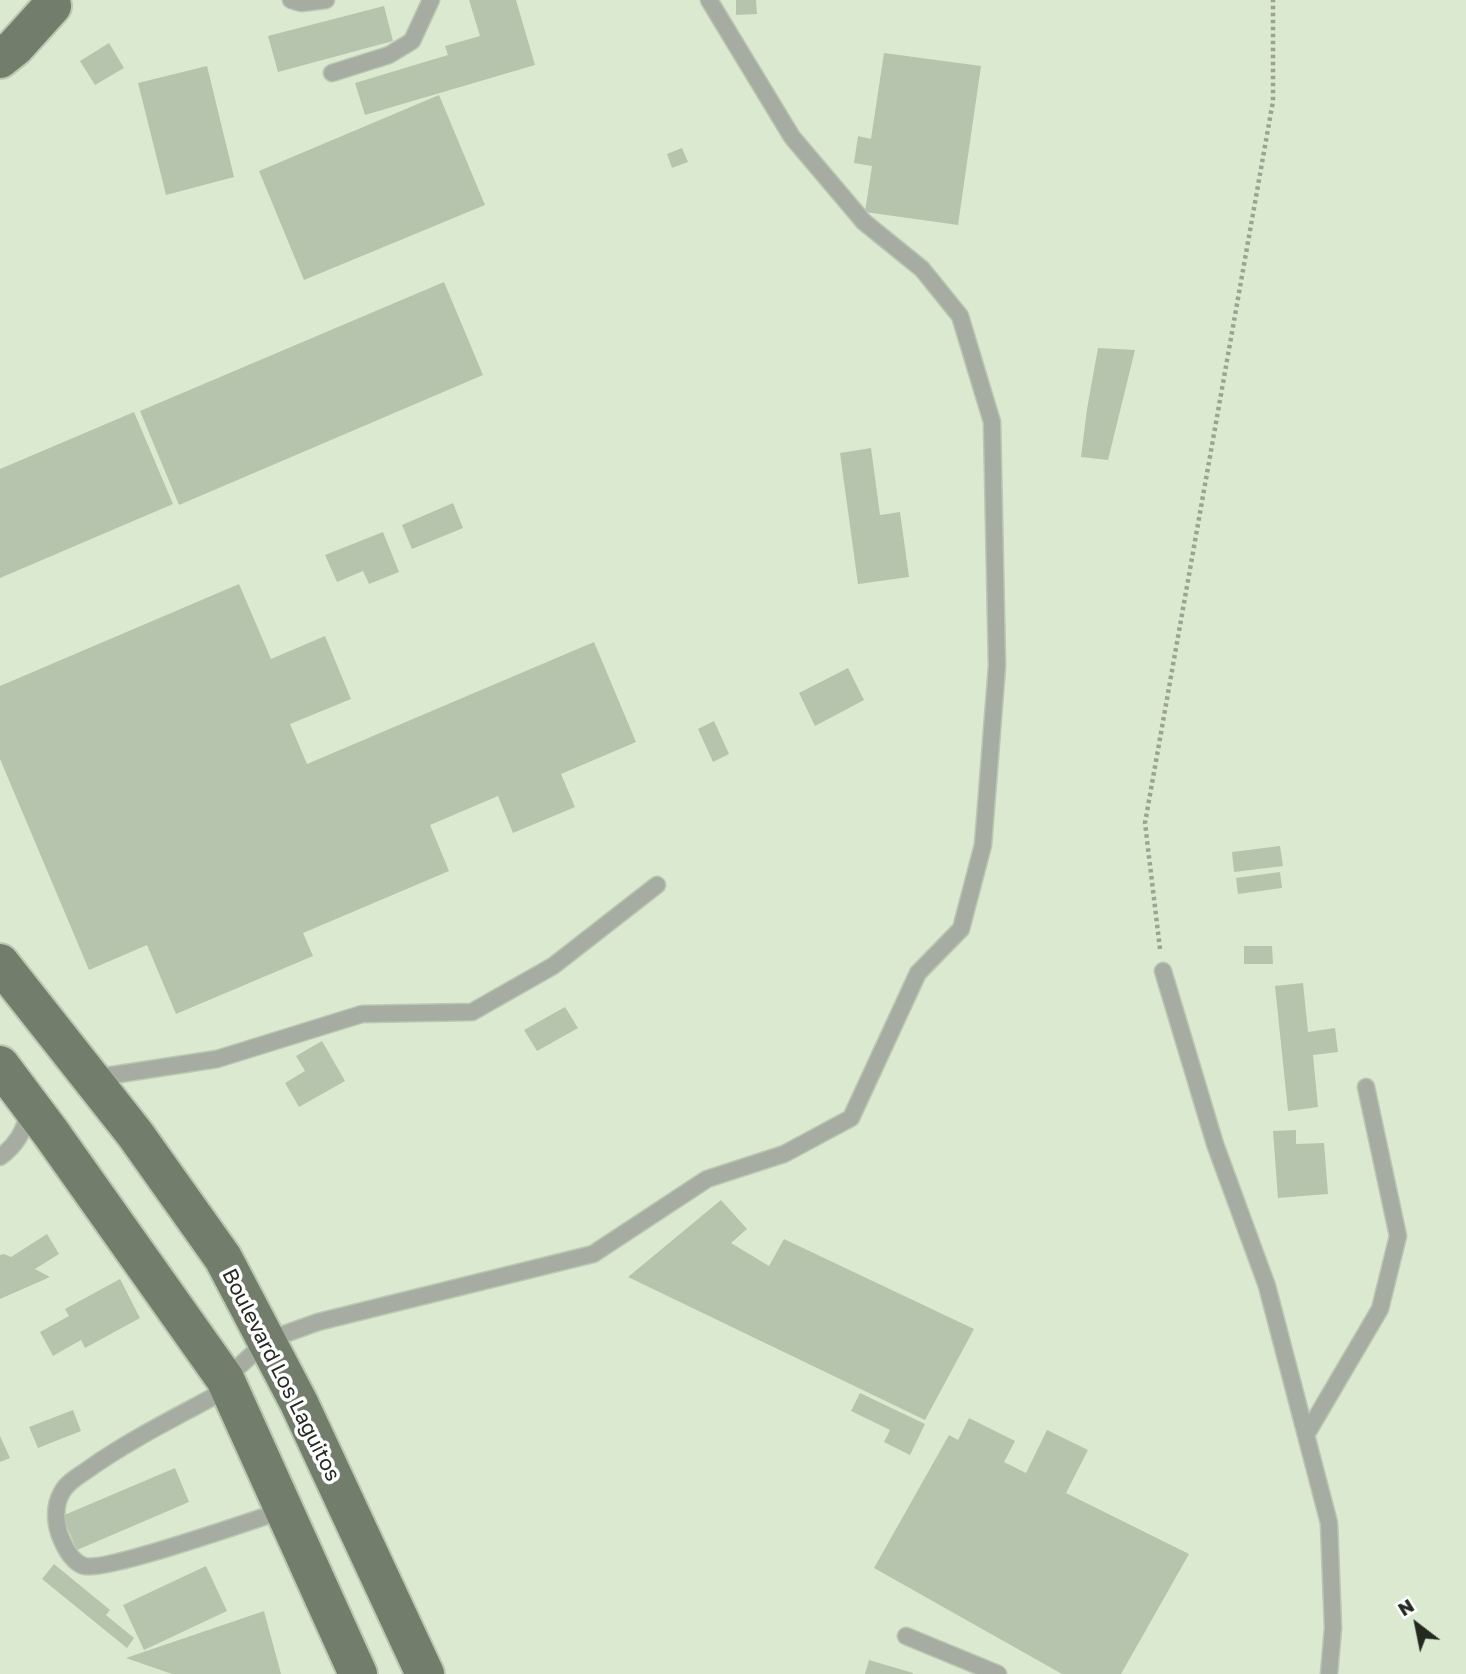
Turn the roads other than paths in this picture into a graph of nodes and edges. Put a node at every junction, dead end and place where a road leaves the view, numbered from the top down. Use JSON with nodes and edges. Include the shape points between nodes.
{"nodes":[{"id":1,"x":291,"y":0,"type":"edge"},
{"id":2,"x":326,"y":0,"type":"edge"},
{"id":3,"x":709,"y":0,"type":"edge"},
{"id":4,"x":429,"y":1,"type":"edge"},
{"id":5,"x":59,"y":3,"type":"edge"},
{"id":6,"x":0,"y":34,"type":"edge"},
{"id":7,"x":0,"y":59,"type":"edge"},
{"id":8,"x":332,"y":73,"type":"dead end"},
{"id":9,"x":657,"y":885,"type":"dead end"},
{"id":10,"x":0,"y":963,"type":"edge"},
{"id":11,"x":1163,"y":971,"type":"road end"},
{"id":12,"x":0,"y":1065,"type":"edge"},
{"id":13,"x":91,"y":1079,"type":"junction"},
{"id":14,"x":1366,"y":1087,"type":"dead end"},
{"id":15,"x":30,"y":1105,"type":"junction"},
{"id":16,"x":0,"y":1157,"type":"edge"},
{"id":17,"x":268,"y":1340,"type":"junction"},
{"id":18,"x":227,"y":1383,"type":"junction"},
{"id":19,"x":1306,"y":1435,"type":"junction"},
{"id":20,"x":285,"y":1510,"type":"junction"},
{"id":21,"x":906,"y":1636,"type":"dead end"},
{"id":22,"x":358,"y":1674,"type":"edge"},
{"id":23,"x":425,"y":1674,"type":"edge"},
{"id":24,"x":998,"y":1674,"type":"edge"},
{"id":25,"x":1329,"y":1674,"type":"edge"}],
"edges":[{"from":1,"to":2,"type":"lane"},
{"from":3,"to":17,"type":"lane","via":[[792,138],[864,222],[922,269],[960,316],[992,422],[997,667],[983,845],[961,929],[918,973],[851,1118],[784,1154],[707,1179],[593,1254],[318,1322]]},
{"from":4,"to":8,"type":"lane","via":[[412,41],[389,55]]},
{"from":5,"to":6,"type":"main road"},
{"from":5,"to":7,"type":"main road"},
{"from":9,"to":13,"type":"lane","via":[[553,966],[472,1012],[362,1014],[217,1059]]},
{"from":10,"to":13,"type":"main road","name":"Boulevard Los Laguitos"},
{"from":11,"to":19,"type":"lane","via":[[1215,1144],[1267,1286]]},
{"from":12,"to":15,"type":"main road"},
{"from":13,"to":17,"type":"main road","name":"Boulevard Los Laguitos","via":[[223,1258]]},
{"from":14,"to":19,"type":"lane","via":[[1398,1236],[1380,1309]]},
{"from":15,"to":16,"type":"lane","via":[[26,1126]]},
{"from":15,"to":18,"type":"main road"},
{"from":17,"to":18,"type":"lane"},
{"from":17,"to":23,"type":"main road","name":"Boulevard Los Laguitos"},
{"from":18,"to":20,"type":"main road"},
{"from":18,"to":20,"type":"lane","via":[[68,1484],[55,1520],[63,1545],[84,1566],[99,1565]]},
{"from":19,"to":25,"type":"lane","via":[[1329,1523],[1333,1628]]},
{"from":20,"to":22,"type":"main road"},
{"from":21,"to":24,"type":"lane"}]}
